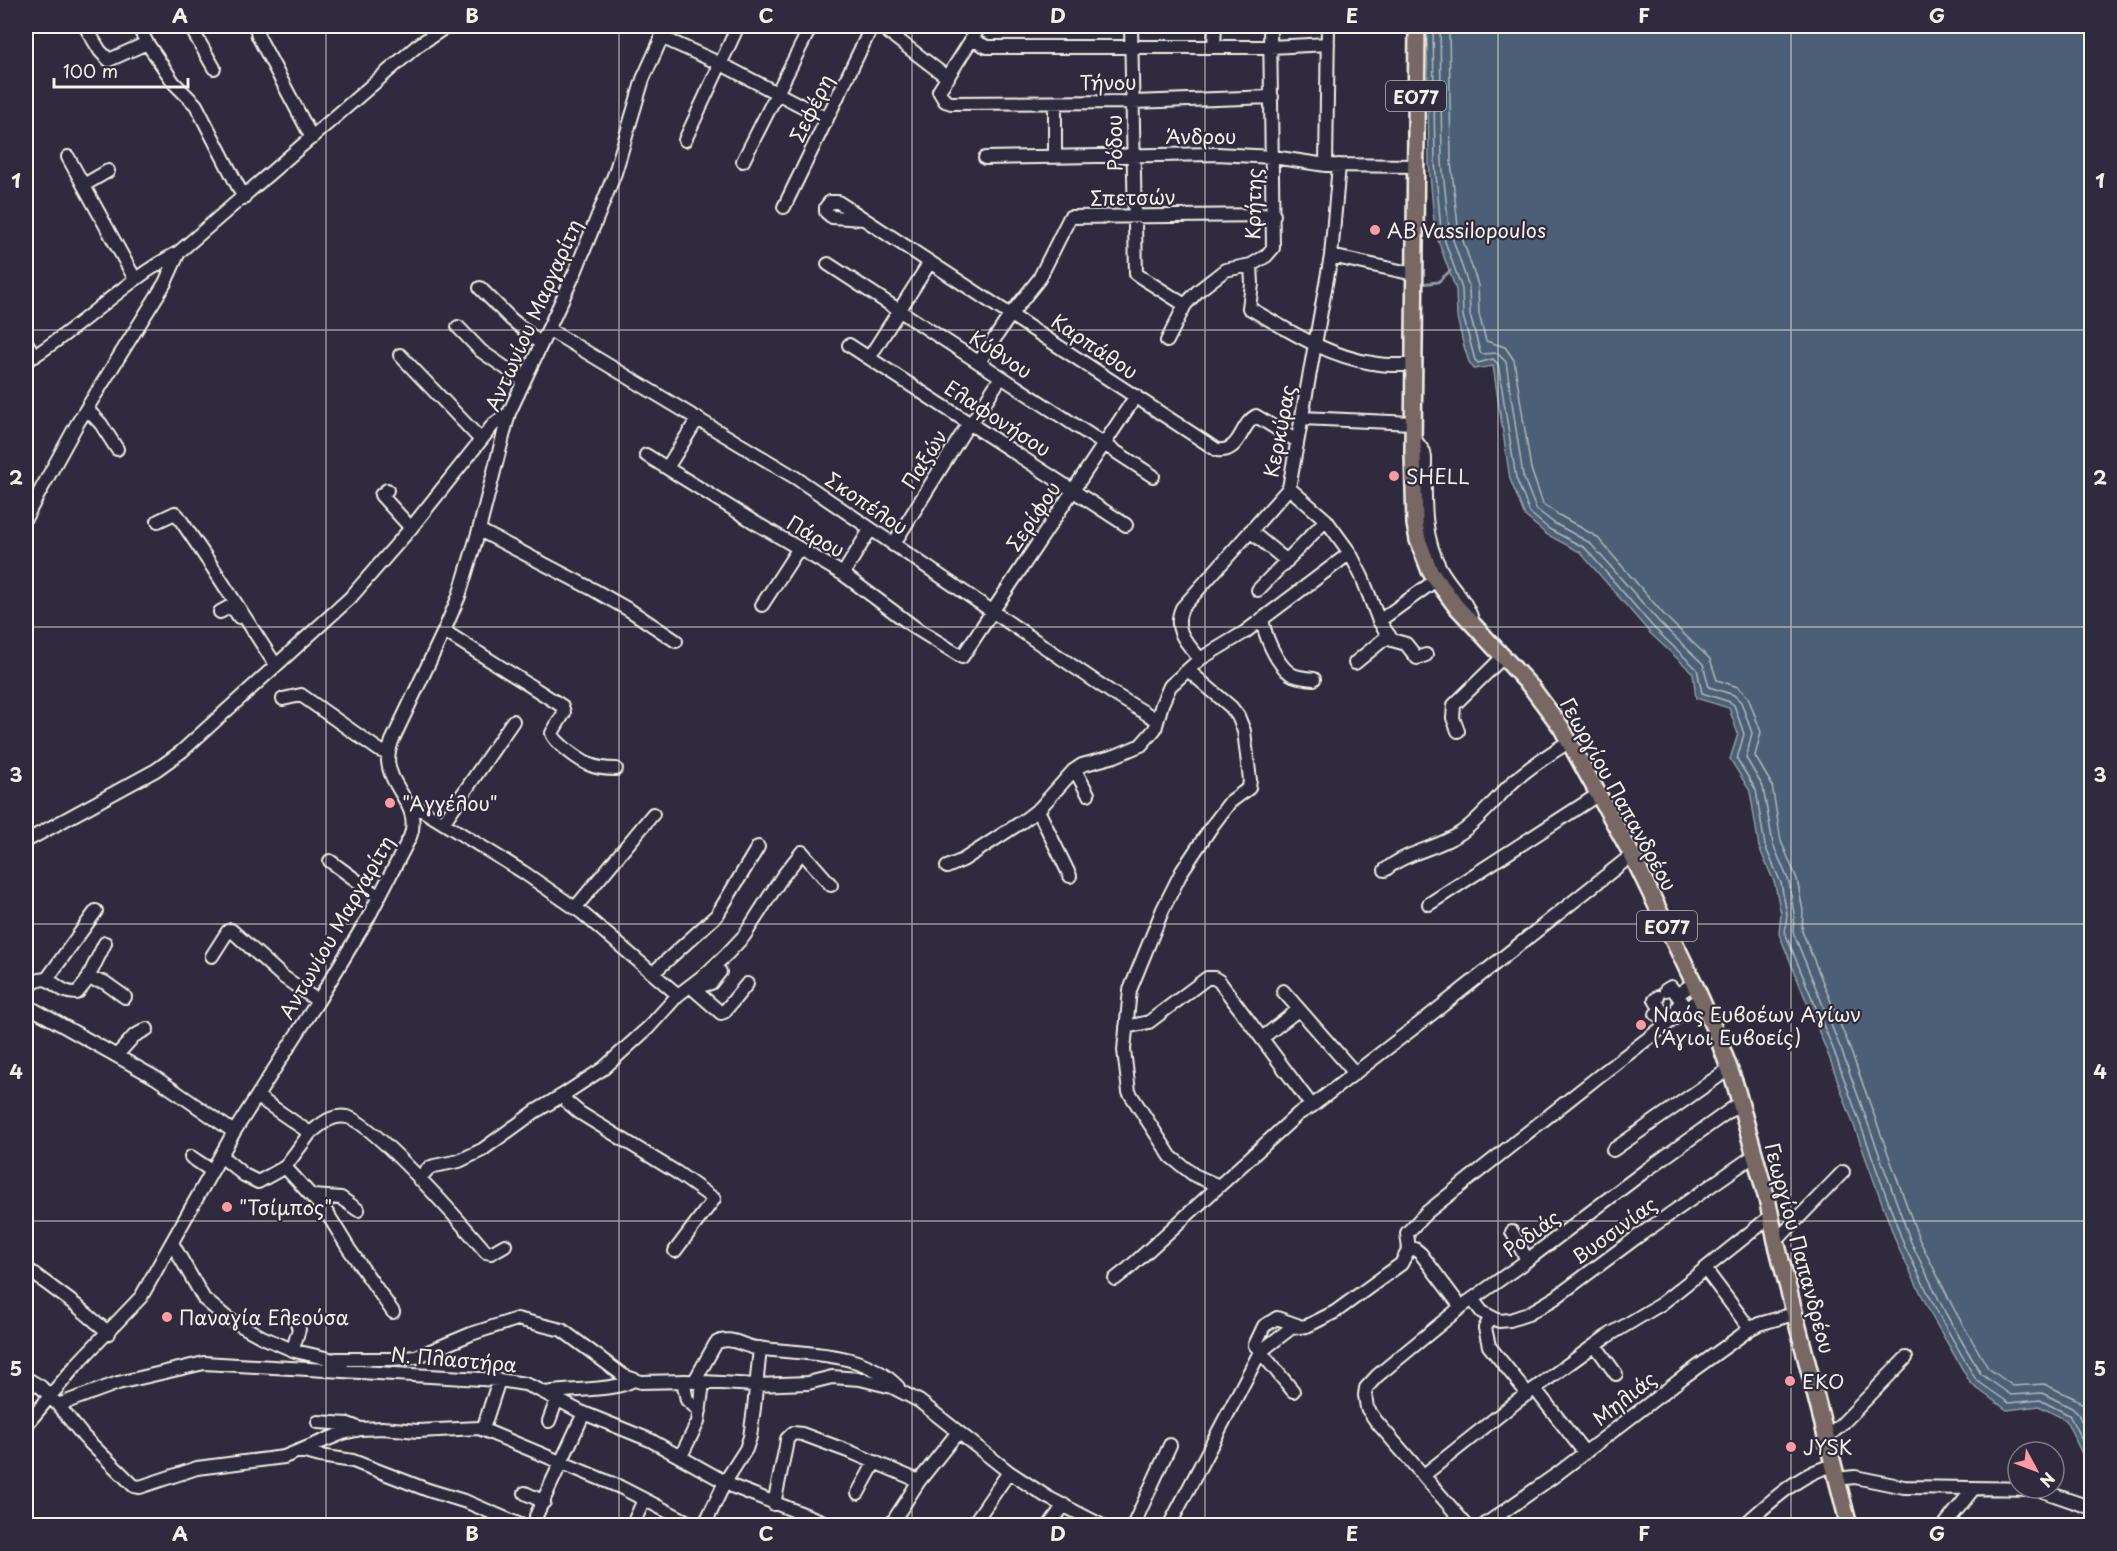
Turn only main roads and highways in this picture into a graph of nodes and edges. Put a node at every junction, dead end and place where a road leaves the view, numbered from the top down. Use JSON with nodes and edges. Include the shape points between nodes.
{"nodes":[{"id":1,"x":1417,"y":26,"type":"edge"},
{"id":2,"x":1849,"y":1526,"type":"edge"}],
"edges":[{"from":1,"to":2,"type":"main road","name":"Γεωργίου Παπανδρέου","number":"ΕΟ77","via":[[1413,504],[1418,540],[1436,580],[1545,704],[1570,741],[1632,855],[1701,998],[1730,1068],[1755,1155]]}]}
